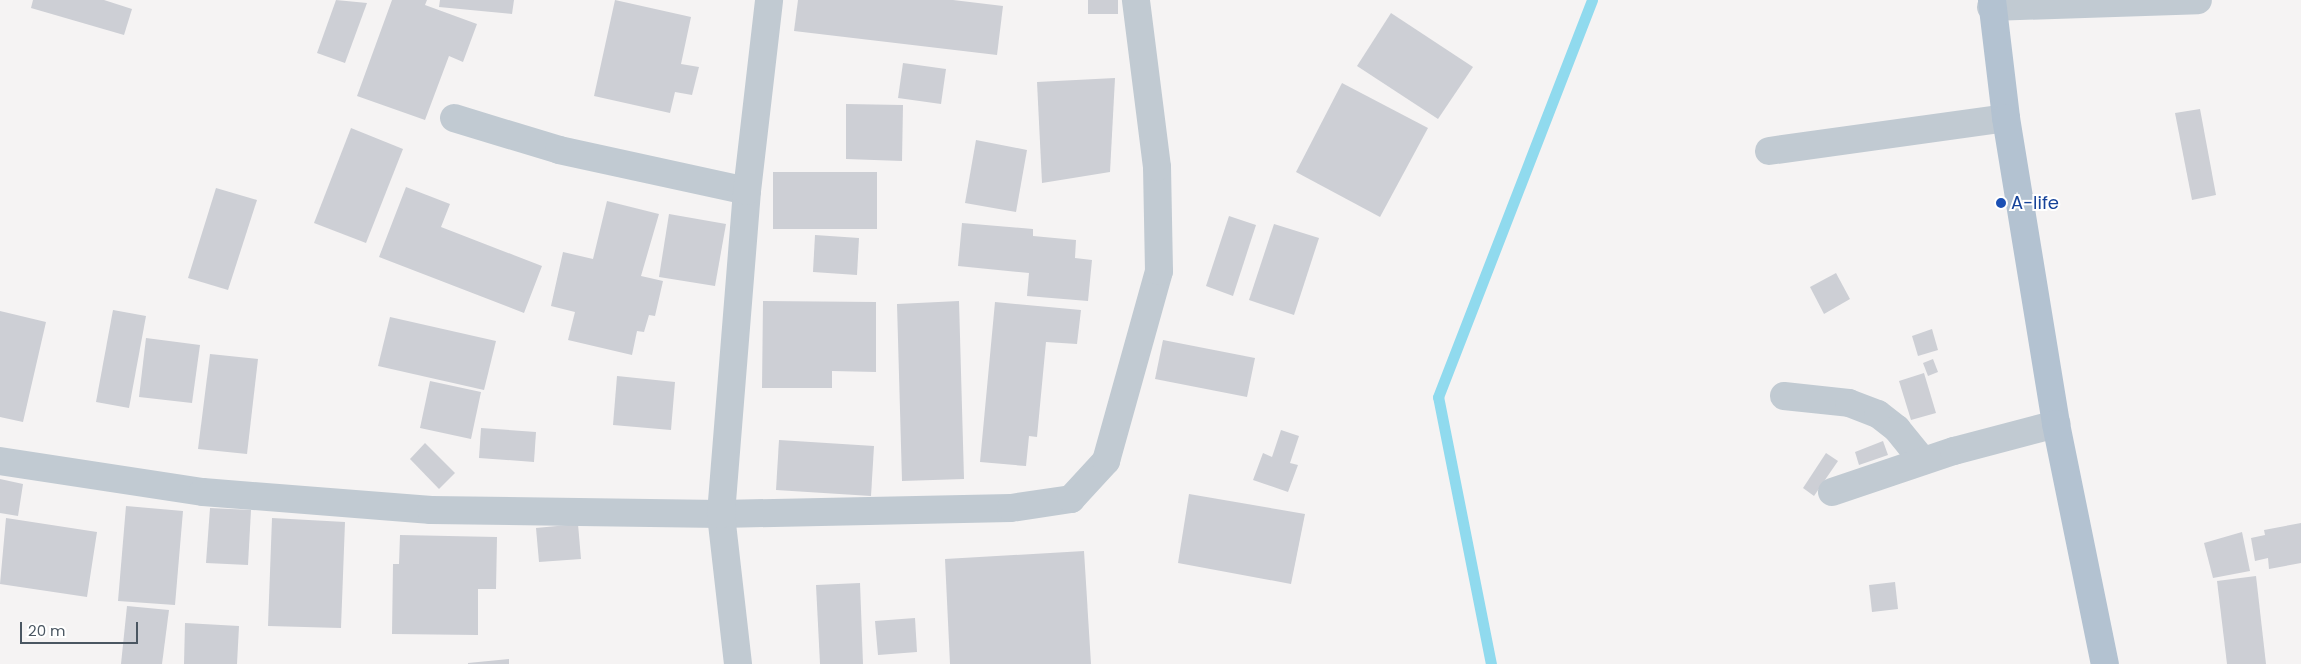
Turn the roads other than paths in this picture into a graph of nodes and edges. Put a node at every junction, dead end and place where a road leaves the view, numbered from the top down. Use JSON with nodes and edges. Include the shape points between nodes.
{"nodes":[{"id":1,"x":769,"y":0,"type":"edge"},
{"id":2,"x":1136,"y":0,"type":"edge"},
{"id":3,"x":2198,"y":0,"type":"edge"},
{"id":4,"x":1991,"y":2,"type":"edge"},
{"id":5,"x":454,"y":118,"type":"dead end"},
{"id":6,"x":2006,"y":118,"type":"junction"},
{"id":7,"x":1769,"y":151,"type":"dead end"},
{"id":8,"x":747,"y":191,"type":"junction"},
{"id":9,"x":1784,"y":396,"type":"dead end"},
{"id":10,"x":2056,"y":424,"type":"junction"},
{"id":11,"x":0,"y":461,"type":"edge"},
{"id":12,"x":1923,"y":461,"type":"junction"},
{"id":13,"x":1832,"y":492,"type":"dead end"},
{"id":14,"x":722,"y":514,"type":"junction"},
{"id":15,"x":738,"y":664,"type":"edge"},
{"id":16,"x":2105,"y":664,"type":"edge"}],
"edges":[{"from":1,"to":8,"type":"street"},
{"from":2,"to":14,"type":"street","via":[[1157,166],[1159,271],[1106,461],[1071,499],[1011,508]]},
{"from":3,"to":4,"type":"street"},
{"from":4,"to":6,"type":"main road"},
{"from":5,"to":8,"type":"street","via":[[559,150]]},
{"from":6,"to":7,"type":"street"},
{"from":6,"to":10,"type":"main road"},
{"from":8,"to":14,"type":"street"},
{"from":9,"to":12,"type":"street","via":[[1849,403],[1878,414],[1897,429]]},
{"from":10,"to":12,"type":"street"},
{"from":10,"to":16,"type":"main road"},
{"from":11,"to":14,"type":"street","via":[[202,492],[346,506]]},
{"from":12,"to":13,"type":"street"},
{"from":14,"to":15,"type":"street"}]}
